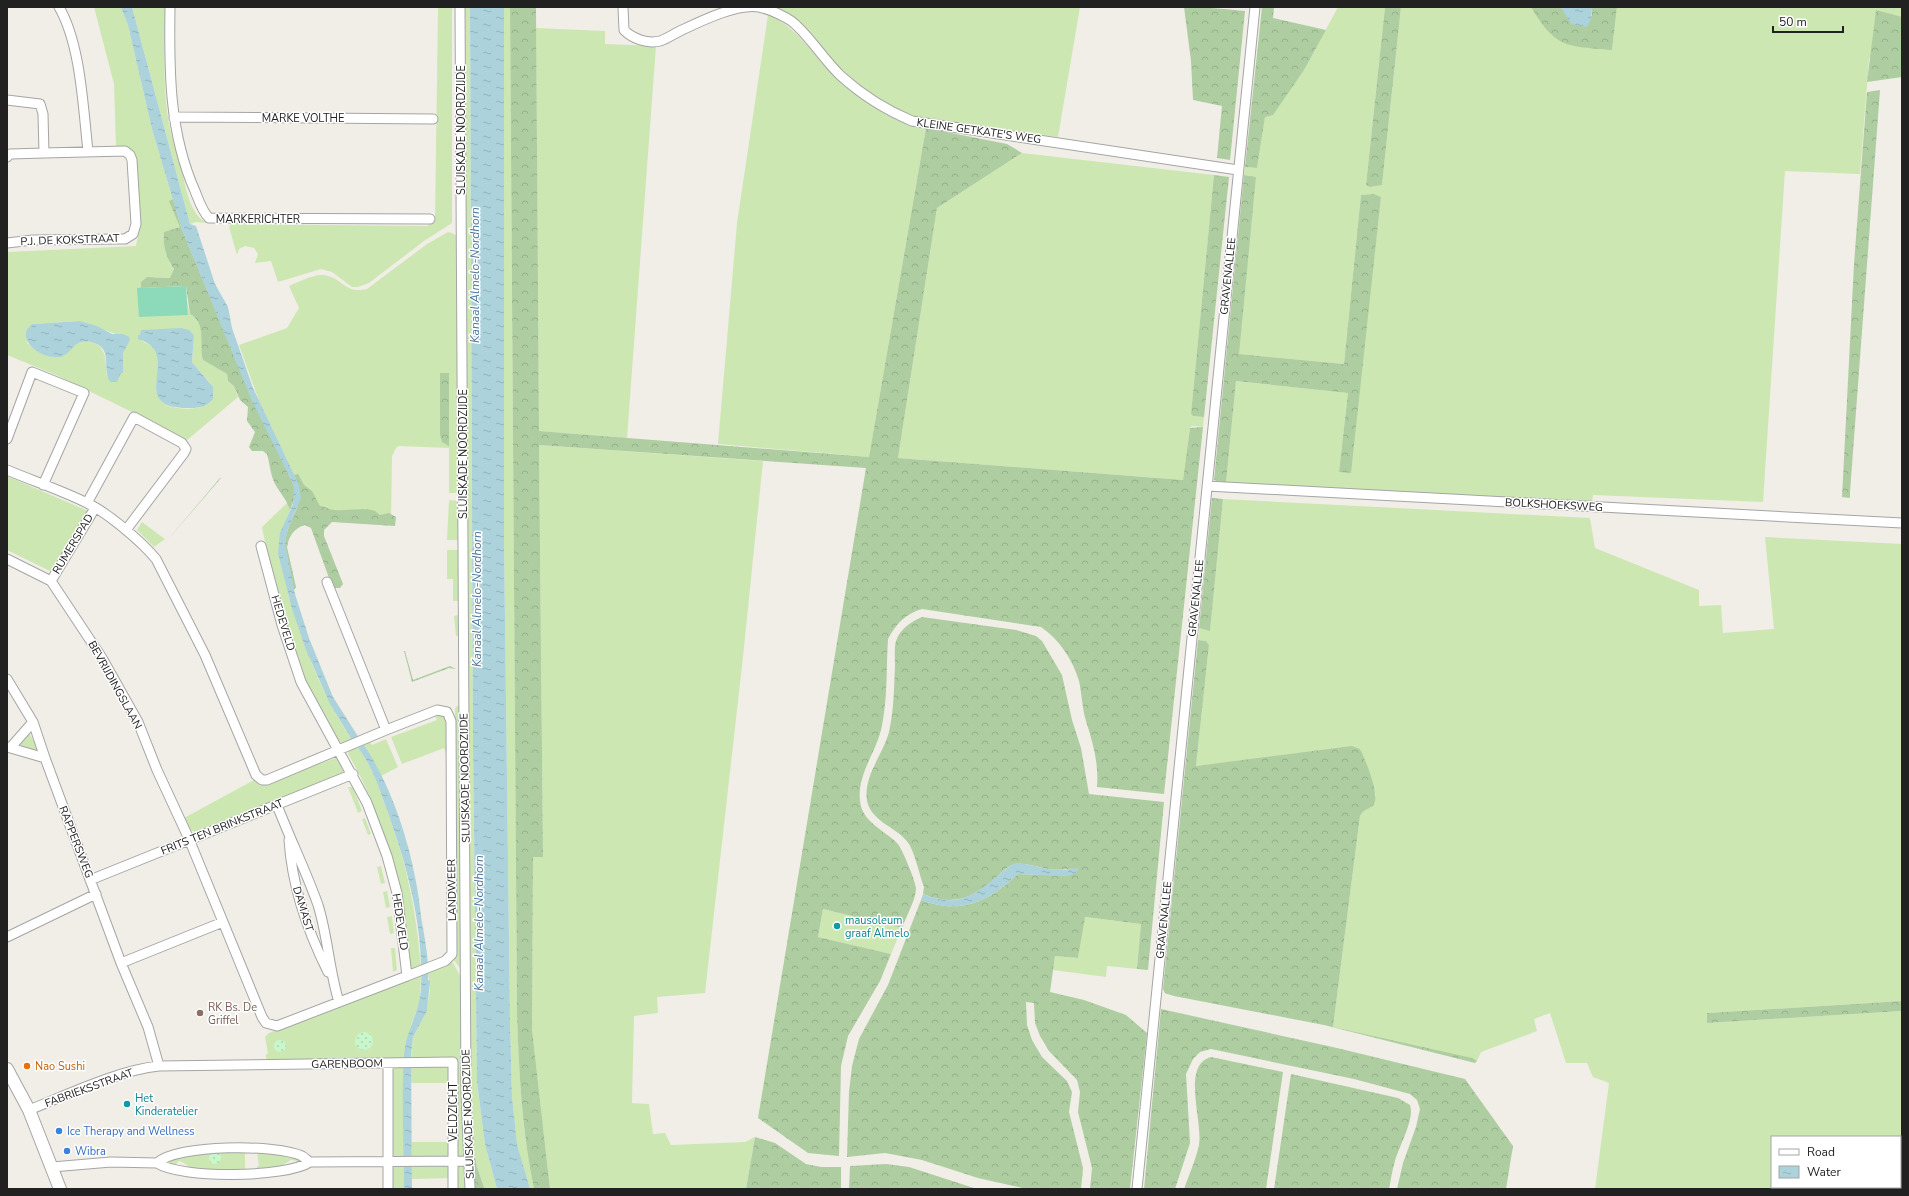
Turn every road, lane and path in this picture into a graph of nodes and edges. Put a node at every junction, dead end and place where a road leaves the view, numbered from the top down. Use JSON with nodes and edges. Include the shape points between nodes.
{"nodes":[{"id":1,"x":59,"y":7,"type":"edge"},
{"id":2,"x":170,"y":7,"type":"edge"},
{"id":3,"x":460,"y":7,"type":"edge"},
{"id":4,"x":623,"y":7,"type":"edge"},
{"id":5,"x":1255,"y":7,"type":"edge"},
{"id":6,"x":7,"y":100,"type":"edge"},
{"id":7,"x":174,"y":118,"type":"junction"},
{"id":8,"x":433,"y":119,"type":"dead end"},
{"id":9,"x":88,"y":151,"type":"junction"},
{"id":10,"x":44,"y":153,"type":"junction"},
{"id":11,"x":7,"y":157,"type":"edge"},
{"id":12,"x":1238,"y":170,"type":"junction"},
{"id":13,"x":430,"y":219,"type":"dead end"},
{"id":14,"x":7,"y":243,"type":"edge"},
{"id":15,"x":7,"y":439,"type":"edge"},
{"id":16,"x":7,"y":470,"type":"edge"},
{"id":17,"x":43,"y":484,"type":"junction"},
{"id":18,"x":1207,"y":486,"type":"junction"},
{"id":19,"x":91,"y":505,"type":"junction"},
{"id":20,"x":1902,"y":522,"type":"edge"},
{"id":21,"x":126,"y":530,"type":"junction"},
{"id":22,"x":261,"y":546,"type":"dead end"},
{"id":23,"x":7,"y":559,"type":"edge"},
{"id":24,"x":51,"y":581,"type":"junction"},
{"id":25,"x":327,"y":582,"type":"dead end"},
{"id":26,"x":7,"y":679,"type":"edge"},
{"id":27,"x":33,"y":722,"type":"junction"},
{"id":28,"x":386,"y":730,"type":"junction"},
{"id":29,"x":9,"y":747,"type":"edge"},
{"id":30,"x":340,"y":750,"type":"junction"},
{"id":31,"x":45,"y":758,"type":"junction"},
{"id":32,"x":353,"y":774,"type":"junction"},
{"id":33,"x":278,"y":805,"type":"junction"},
{"id":34,"x":288,"y":835,"type":"junction"},
{"id":35,"x":189,"y":840,"type":"junction"},
{"id":36,"x":90,"y":880,"type":"junction"},
{"id":37,"x":96,"y":894,"type":"junction"},
{"id":38,"x":223,"y":922,"type":"junction"},
{"id":39,"x":7,"y":937,"type":"edge"},
{"id":40,"x":122,"y":963,"type":"junction"},
{"id":41,"x":407,"y":976,"type":"junction"},
{"id":42,"x":332,"y":980,"type":"junction"},
{"id":43,"x":339,"y":1002,"type":"junction"},
{"id":44,"x":453,"y":1062,"type":"junction"},
{"id":45,"x":466,"y":1062,"type":"junction"},
{"id":46,"x":392,"y":1063,"type":"junction"},
{"id":47,"x":154,"y":1067,"type":"junction"},
{"id":48,"x":7,"y":1069,"type":"edge"},
{"id":49,"x":11,"y":1085,"type":"edge"},
{"id":50,"x":29,"y":1110,"type":"junction"},
{"id":51,"x":452,"y":1161,"type":"junction"},
{"id":52,"x":470,"y":1161,"type":"junction"},
{"id":53,"x":310,"y":1162,"type":"junction"},
{"id":54,"x":157,"y":1163,"type":"junction"},
{"id":55,"x":392,"y":1163,"type":"junction"},
{"id":56,"x":52,"y":1167,"type":"junction"},
{"id":57,"x":60,"y":1189,"type":"edge"},
{"id":58,"x":388,"y":1189,"type":"edge"},
{"id":59,"x":453,"y":1189,"type":"edge"},
{"id":60,"x":470,"y":1189,"type":"edge"},
{"id":61,"x":1137,"y":1189,"type":"edge"}],
"edges":[{"from":1,"to":9,"type":"street","via":[[67,23],[79,70]]},
{"from":2,"to":7,"type":"street","name":"MARKERICHTER","via":[[169,57]]},
{"from":3,"to":45,"type":"street","name":"SLUISKADE NOORDZIJDE"},
{"from":4,"to":12,"type":"street","name":"KLEINE GETKATE'S WEG","via":[[624,30],[635,38],[649,41],[660,41],[696,24],[741,8],[758,7],[774,12],[797,25],[841,76],[865,96],[912,122]]},
{"from":5,"to":12,"type":"street","name":"GRAVENALLEE"},
{"from":6,"to":10,"type":"street","via":[[40,104],[43,114]]},
{"from":7,"to":8,"type":"street","name":"MARKE VOLTHE"},
{"from":7,"to":13,"type":"street","name":"MARKERICHTER","via":[[191,182],[204,213],[209,218]]},
{"from":9,"to":10,"type":"street","name":"P.J. DE KOKSTRAAT"},
{"from":9,"to":14,"type":"street","name":"P.J. DE KOKSTRAAT","via":[[125,151],[130,155],[136,224],[133,234],[118,239],[33,240]]},
{"from":10,"to":11,"type":"street","name":"P.J. DE KOKSTRAAT","via":[[10,154]]},
{"from":12,"to":18,"type":"street","name":"GRAVENALLEE"},
{"from":15,"to":17,"type":"street","via":[[32,372],[84,393]]},
{"from":16,"to":17,"type":"street"},
{"from":17,"to":19,"type":"street"},
{"from":18,"to":20,"type":"street","name":"BOLKSHOEKSWEG"},
{"from":18,"to":61,"type":"street","name":"GRAVENALLEE"},
{"from":19,"to":21,"type":"street"},
{"from":19,"to":21,"type":"street","name":"RUMERSPAD","via":[[134,417],[185,446],[184,453]]},
{"from":19,"to":24,"type":"street","name":"RUMERSPAD"},
{"from":21,"to":30,"type":"street","via":[[156,559],[205,655],[256,775],[262,780],[267,780]]},
{"from":22,"to":30,"type":"street","name":"HEDEVELD","via":[[282,625],[302,682],[322,723]]},
{"from":23,"to":24,"type":"street","name":"BEVRIJDINGSLAAN"},
{"from":24,"to":35,"type":"street","name":"BEVRIJDINGSLAAN","via":[[102,658],[138,722]]},
{"from":25,"to":28,"type":"street"},
{"from":26,"to":27,"type":"street","name":"RAPPERSWEG"},
{"from":27,"to":29,"type":"street"},
{"from":27,"to":31,"type":"street","name":"RAPPERSWEG"},
{"from":28,"to":30,"type":"street"},
{"from":28,"to":41,"type":"street","name":"LANDWEER","via":[[437,710],[447,712],[451,721],[453,951],[450,958]]},
{"from":29,"to":31,"type":"street"},
{"from":30,"to":32,"type":"street","name":"HEDEVELD"},
{"from":31,"to":36,"type":"street","name":"RAPPERSWEG"},
{"from":32,"to":33,"type":"street","name":"FRITS TEN BRINKSTRAAT"},
{"from":32,"to":41,"type":"street","name":"HEDEVELD","via":[[387,856],[397,893]]},
{"from":33,"to":34,"type":"street","name":"DAMAST"},
{"from":33,"to":35,"type":"street","name":"FRITS TEN BRINKSTRAAT"},
{"from":34,"to":42,"type":"street","name":"DAMAST","via":[[301,860],[318,907]]},
{"from":34,"to":42,"type":"street","name":"DAMAST","via":[[290,862],[302,912],[313,942]]},
{"from":35,"to":36,"type":"street","name":"FRITS TEN BRINKSTRAAT"},
{"from":35,"to":38,"type":"street"},
{"from":36,"to":37,"type":"street","name":"RAPPERSWEG"},
{"from":37,"to":39,"type":"street"},
{"from":37,"to":40,"type":"street","name":"RAPPERSWEG"},
{"from":38,"to":40,"type":"street"},
{"from":38,"to":43,"type":"street","via":[[266,1023],[277,1026]]},
{"from":40,"to":47,"type":"street","name":"RAPPERSWEG","via":[[148,1027]]},
{"from":41,"to":43,"type":"street"},
{"from":42,"to":43,"type":"street","name":"DAMAST"},
{"from":44,"to":45,"type":"street"},
{"from":44,"to":46,"type":"street"},
{"from":44,"to":51,"type":"street","name":"VELDZICHT"},
{"from":45,"to":52,"type":"street","name":"SLUISKADE NOORDZIJDE","via":[[466,1117]]},
{"from":46,"to":47,"type":"street","name":"GARENBOOM"},
{"from":46,"to":55,"type":"street","name":"GARENBOOM"},
{"from":47,"to":50,"type":"street","name":"FABRIEKSSTRAAT","via":[[112,1078]]},
{"from":48,"to":49,"type":"street"},
{"from":49,"to":50,"type":"street"},
{"from":50,"to":56,"type":"street"},
{"from":51,"to":52,"type":"street"},
{"from":51,"to":55,"type":"street"},
{"from":51,"to":59,"type":"street","name":"VELDZICHT"},
{"from":52,"to":60,"type":"street","name":"SLUISKADE NOORDZIJDE"},
{"from":53,"to":54,"type":"street","via":[[303,1167],[278,1172],[247,1174],[191,1172],[164,1168]]},
{"from":53,"to":54,"type":"street","via":[[302,1156],[275,1151],[219,1148],[178,1153],[163,1157]]},
{"from":53,"to":55,"type":"street"},
{"from":54,"to":56,"type":"street","via":[[111,1162]]},
{"from":55,"to":58,"type":"street","name":"GARENBOOM"},
{"from":56,"to":57,"type":"street"}]}
